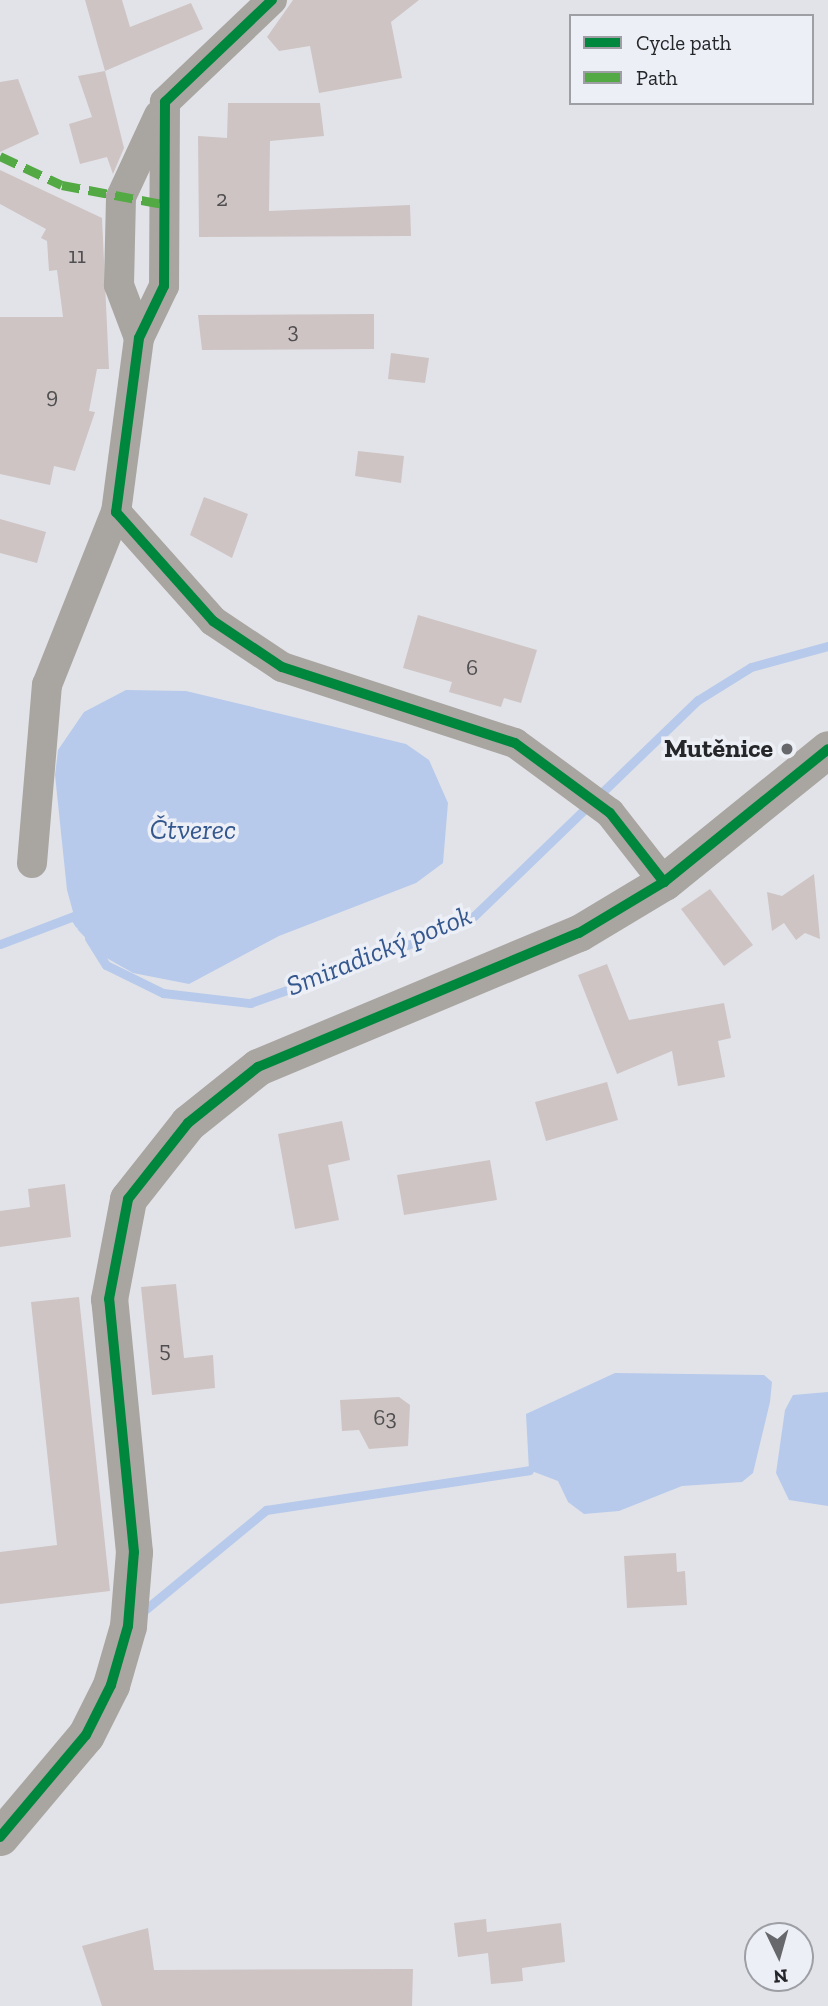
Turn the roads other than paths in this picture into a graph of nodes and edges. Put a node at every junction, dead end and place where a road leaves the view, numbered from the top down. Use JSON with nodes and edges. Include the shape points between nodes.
{"nodes":[{"id":1,"x":272,"y":0,"type":"edge"},
{"id":2,"x":165,"y":102,"type":"junction"},
{"id":3,"x":139,"y":338,"type":"junction"},
{"id":4,"x":116,"y":512,"type":"junction"},
{"id":5,"x":828,"y":749,"type":"edge"},
{"id":6,"x":32,"y":863,"type":"dead end"},
{"id":7,"x":664,"y":882,"type":"junction"},
{"id":8,"x":0,"y":1837,"type":"edge"}],
"edges":[{"from":1,"to":2,"type":"street"},
{"from":2,"to":3,"type":"street","via":[[164,286]]},
{"from":2,"to":3,"type":"street","via":[[121,197],[119,285]]},
{"from":3,"to":4,"type":"street"},
{"from":4,"to":6,"type":"street","via":[[47,685]]},
{"from":4,"to":7,"type":"street","via":[[213,621],[282,667],[515,743],[610,813]]},
{"from":5,"to":7,"type":"street"},
{"from":7,"to":8,"type":"street","via":[[531,955],[257,1068],[188,1123],[128,1199],[109,1299],[134,1552],[128,1626],[111,1685],[86,1735]]}]}
